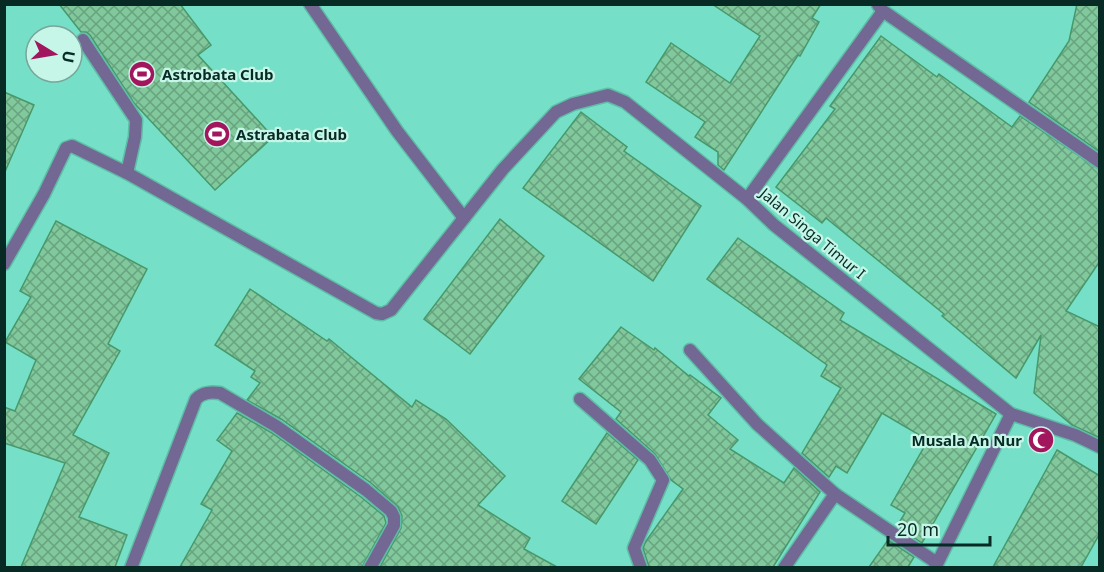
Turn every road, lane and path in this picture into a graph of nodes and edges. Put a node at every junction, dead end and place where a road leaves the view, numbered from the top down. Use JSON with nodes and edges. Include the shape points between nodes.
{"nodes":[{"id":1,"x":310,"y":4,"type":"edge"},
{"id":2,"x":881,"y":8,"type":"edge"},
{"id":3,"x":84,"y":42,"type":"edge"},
{"id":4,"x":1100,"y":162,"type":"edge"},
{"id":5,"x":127,"y":173,"type":"junction"},
{"id":6,"x":747,"y":199,"type":"junction"},
{"id":7,"x":464,"y":218,"type":"junction"},
{"id":8,"x":4,"y":264,"type":"edge"},
{"id":9,"x":690,"y":350,"type":"dead end"},
{"id":10,"x":580,"y":399,"type":"dead end"},
{"id":11,"x":1011,"y":414,"type":"junction"},
{"id":12,"x":1100,"y":447,"type":"edge"},
{"id":13,"x":835,"y":494,"type":"junction"},
{"id":14,"x":936,"y":565,"type":"edge"},
{"id":15,"x":131,"y":567,"type":"edge"},
{"id":16,"x":370,"y":567,"type":"edge"},
{"id":17,"x":641,"y":567,"type":"edge"},
{"id":18,"x":784,"y":567,"type":"edge"}],
"edges":[{"from":1,"to":7,"type":"street","via":[[397,131]]},
{"from":2,"to":4,"type":"street","name":"Jalan Singa Timur I"},
{"from":2,"to":6,"type":"street","name":"Jalan Singa Timur I"},
{"from":3,"to":5,"type":"street","via":[[136,120]]},
{"from":5,"to":7,"type":"street","via":[[382,314],[391,310]]},
{"from":5,"to":8,"type":"street","via":[[70,146]]},
{"from":6,"to":7,"type":"street","via":[[625,102],[608,95],[556,112]]},
{"from":6,"to":11,"type":"street","name":"Jalan Singa Timur I","via":[[774,225]]},
{"from":9,"to":13,"type":"street","via":[[757,424]]},
{"from":10,"to":17,"type":"street","via":[[650,460],[663,480],[634,548]]},
{"from":11,"to":12,"type":"street","name":"Jalan Singa Timur I"},
{"from":11,"to":14,"type":"street"},
{"from":13,"to":14,"type":"street"},
{"from":13,"to":18,"type":"street"},
{"from":15,"to":16,"type":"street","via":[[196,399],[208,392],[220,393],[276,426],[391,510],[394,525]]}]}
